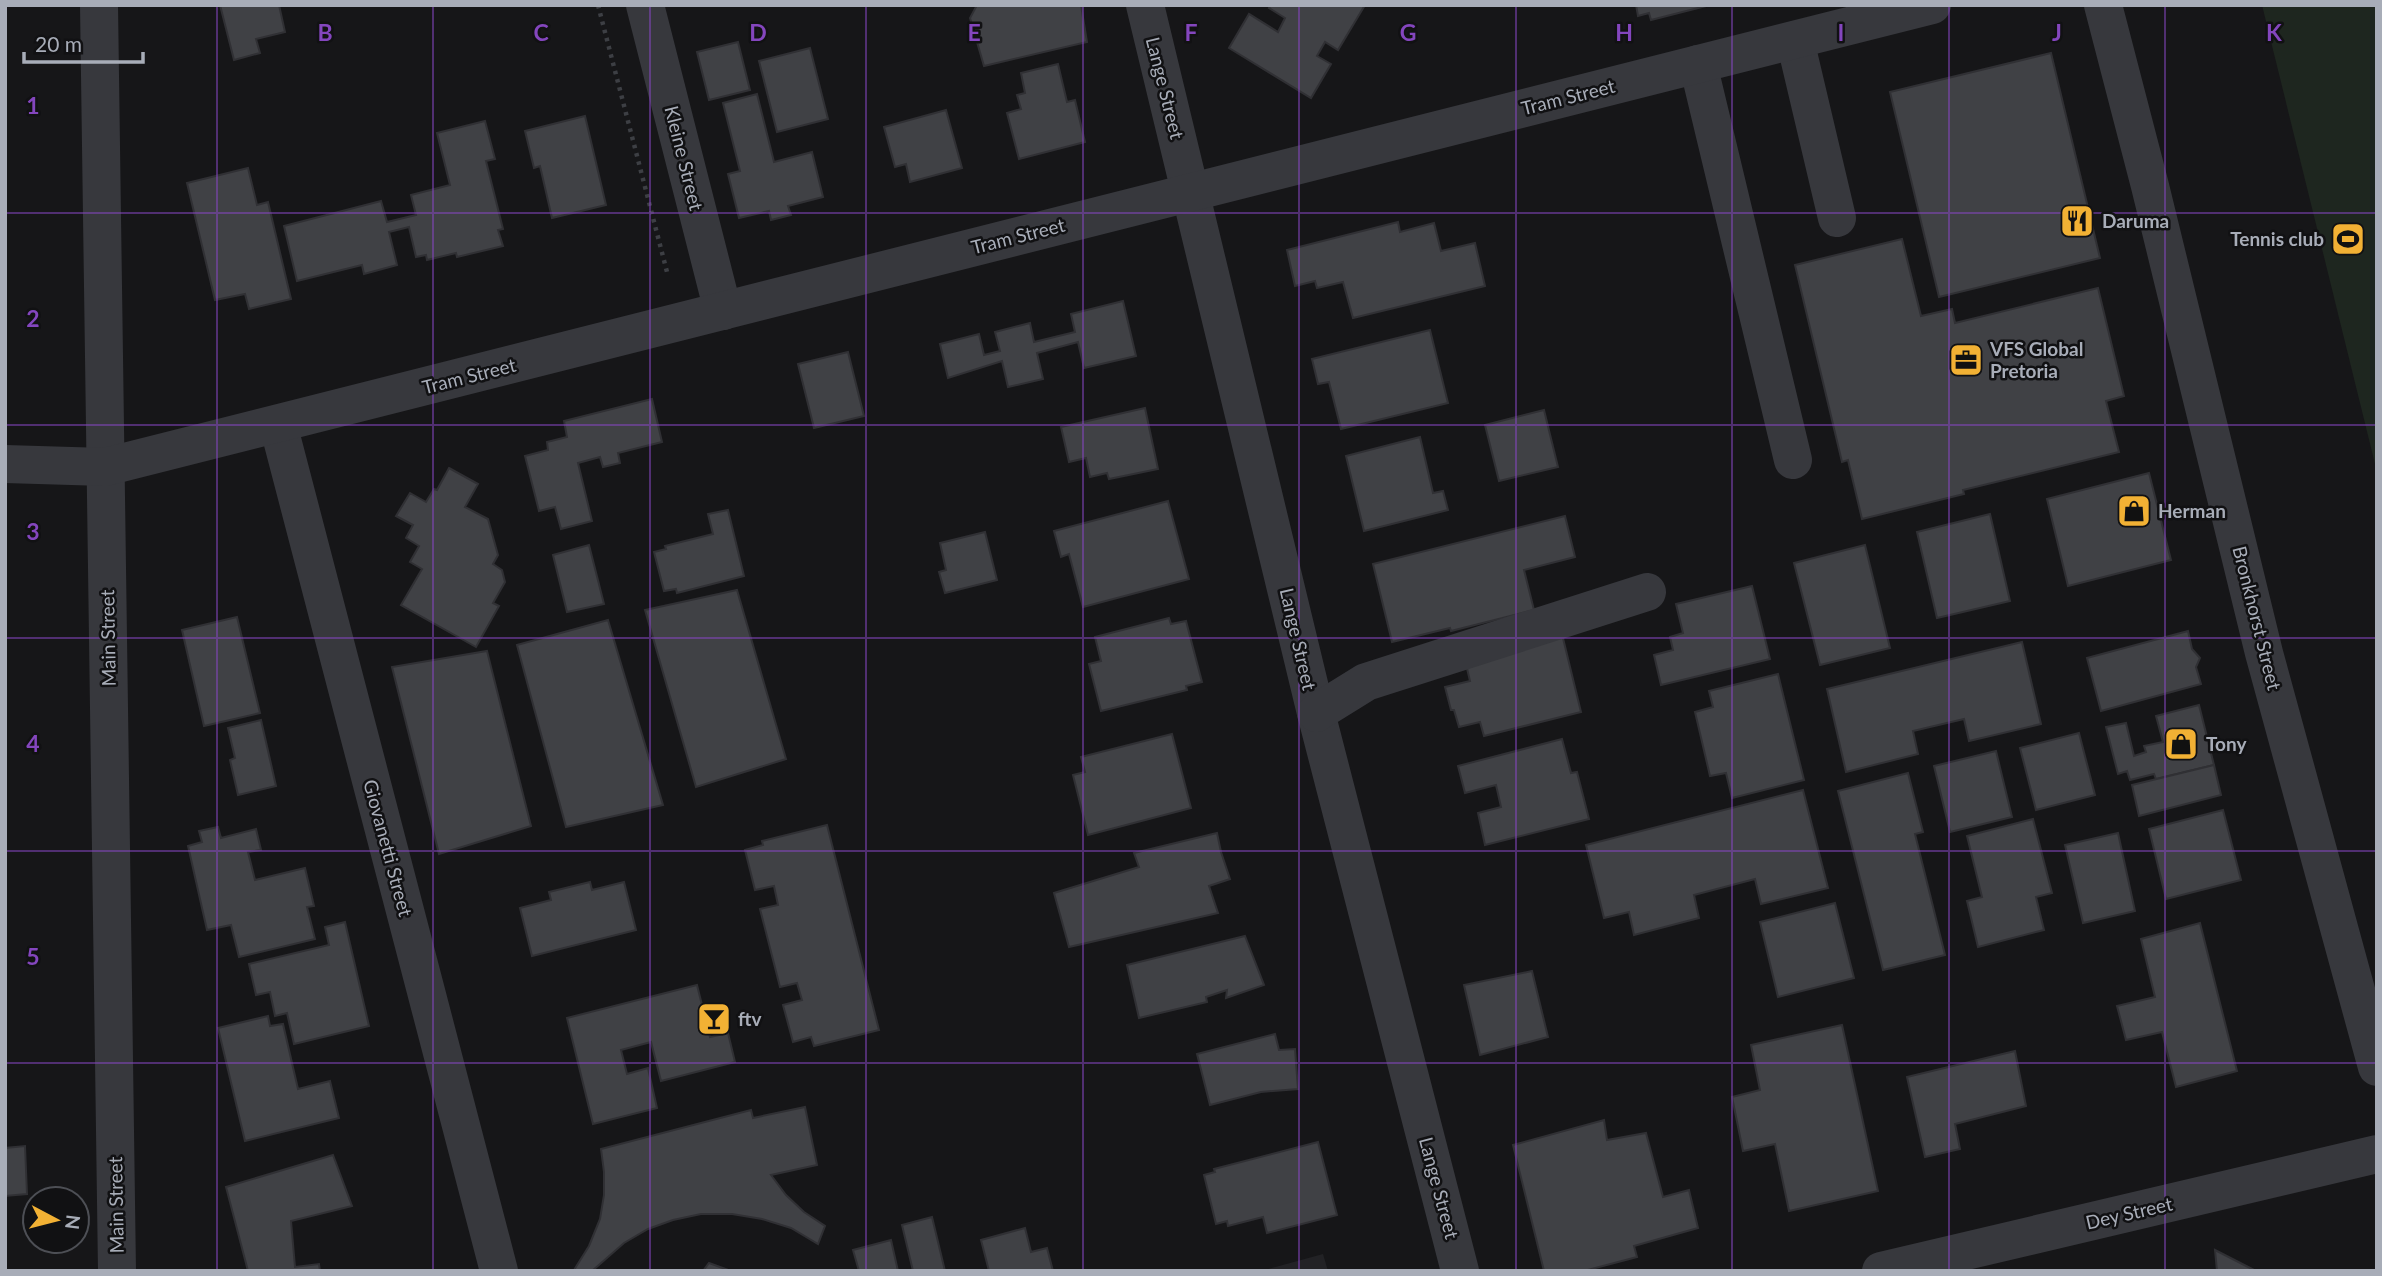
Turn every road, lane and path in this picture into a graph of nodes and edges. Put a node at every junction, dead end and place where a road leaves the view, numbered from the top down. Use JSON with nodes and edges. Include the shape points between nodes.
{"nodes":[{"id":1,"x":99,"y":5,"type":"edge"},
{"id":2,"x":598,"y":5,"type":"edge"},
{"id":3,"x":645,"y":5,"type":"edge"},
{"id":4,"x":1145,"y":5,"type":"edge"},
{"id":5,"x":1932,"y":5,"type":"edge"},
{"id":6,"x":2103,"y":5,"type":"edge"},
{"id":7,"x":1795,"y":40,"type":"junction"},
{"id":8,"x":1698,"y":64,"type":"junction"},
{"id":9,"x":1192,"y":192,"type":"junction"},
{"id":10,"x":1837,"y":218,"type":"dead end"},
{"id":11,"x":667,"y":272,"type":"dead end"},
{"id":12,"x":723,"y":311,"type":"junction"},
{"id":13,"x":278,"y":424,"type":"junction"},
{"id":14,"x":1793,"y":460,"type":"dead end"},
{"id":15,"x":5,"y":464,"type":"edge"},
{"id":16,"x":105,"y":467,"type":"junction"},
{"id":17,"x":1647,"y":592,"type":"dead end"},
{"id":18,"x":1316,"y":713,"type":"junction"},
{"id":19,"x":2377,"y":1067,"type":"edge"},
{"id":20,"x":2377,"y":1154,"type":"edge"},
{"id":21,"x":117,"y":1271,"type":"edge"},
{"id":22,"x":499,"y":1271,"type":"edge"},
{"id":23,"x":1460,"y":1271,"type":"edge"},
{"id":24,"x":1881,"y":1271,"type":"edge"}],
"edges":[{"from":1,"to":16,"type":"street","name":"Main Street"},
{"from":2,"to":11,"type":"path"},
{"from":3,"to":12,"type":"street","name":"Kleine Street"},
{"from":4,"to":9,"type":"street","name":"Lange Street"},
{"from":5,"to":7,"type":"street","name":"Tram Street"},
{"from":6,"to":19,"type":"street","name":"Bronkhorst Street","via":[[2264,653]]},
{"from":7,"to":8,"type":"street","name":"Tram Street"},
{"from":7,"to":10,"type":"street"},
{"from":8,"to":9,"type":"street","name":"Tram Street"},
{"from":8,"to":14,"type":"street"},
{"from":9,"to":12,"type":"street","name":"Tram Street"},
{"from":9,"to":18,"type":"street","name":"Lange Street"},
{"from":12,"to":13,"type":"street","name":"Tram Street"},
{"from":13,"to":16,"type":"street","name":"Tram Street"},
{"from":13,"to":22,"type":"street","name":"Giovanetti Street"},
{"from":15,"to":16,"type":"street","name":"Tram Street"},
{"from":16,"to":21,"type":"street","name":"Main Street"},
{"from":17,"to":18,"type":"street","via":[[1366,682]]},
{"from":18,"to":23,"type":"street","name":"Lange Street"},
{"from":20,"to":24,"type":"street","name":"Dey Street"}]}
